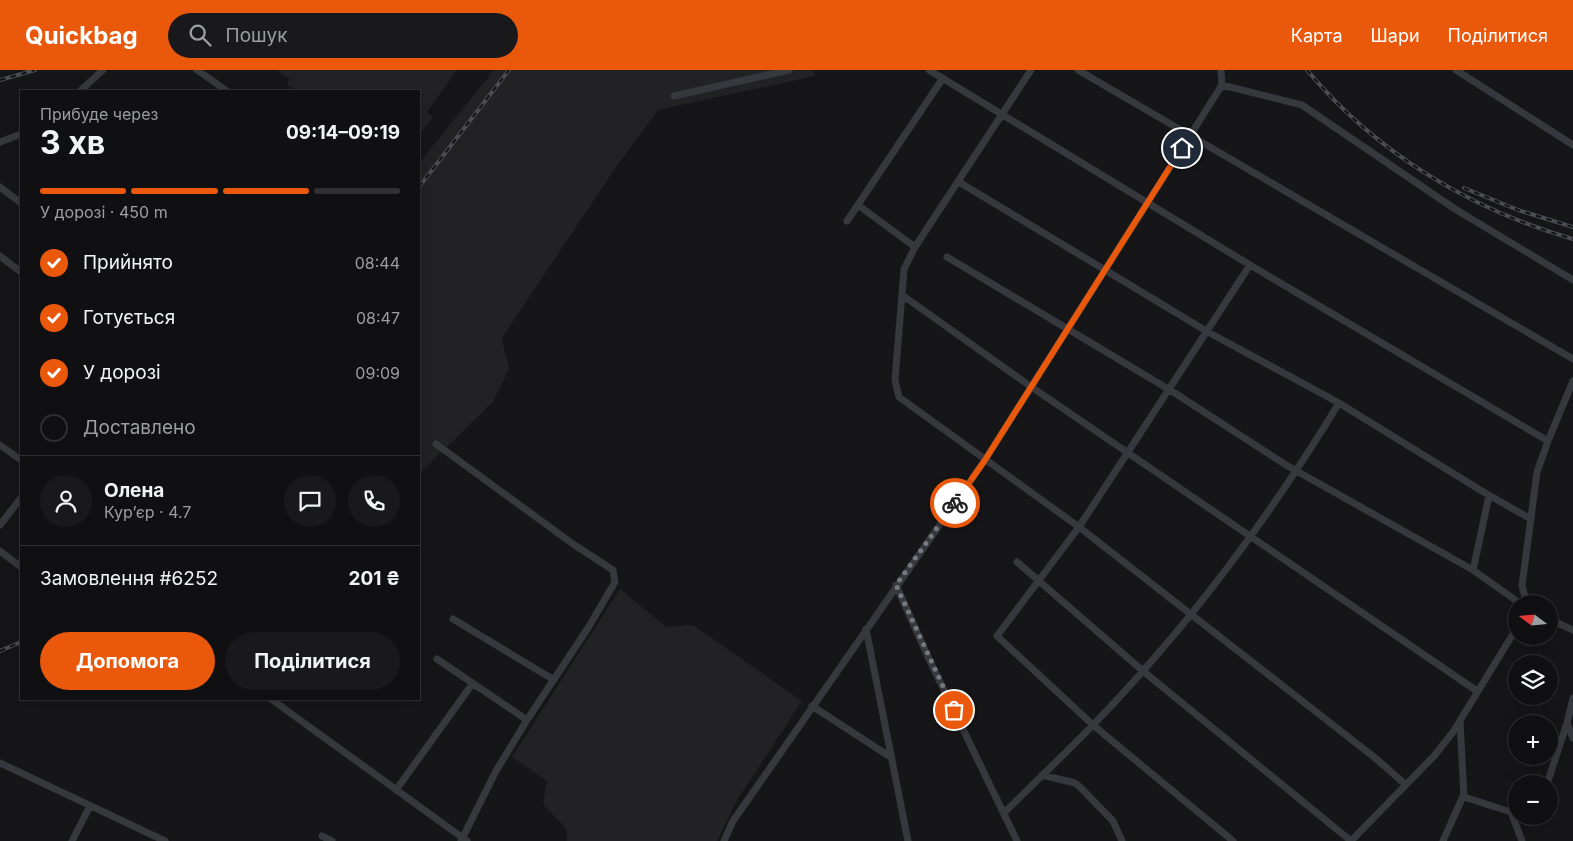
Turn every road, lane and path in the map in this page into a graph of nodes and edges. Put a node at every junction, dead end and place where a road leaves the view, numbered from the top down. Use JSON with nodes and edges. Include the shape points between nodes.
{"nodes":[{"id":1,"x":103,"y":70,"type":"edge"},
{"id":2,"x":197,"y":70,"type":"edge"},
{"id":3,"x":789,"y":70,"type":"edge"},
{"id":4,"x":929,"y":70,"type":"edge"},
{"id":5,"x":1031,"y":70,"type":"edge"},
{"id":6,"x":1078,"y":70,"type":"edge"},
{"id":7,"x":1221,"y":70,"type":"edge"},
{"id":8,"x":1456,"y":70,"type":"edge"},
{"id":9,"x":943,"y":78,"type":"junction"},
{"id":10,"x":1222,"y":85,"type":"junction"},
{"id":11,"x":81,"y":90,"type":"edge"},
{"id":12,"x":227,"y":90,"type":"edge"},
{"id":13,"x":674,"y":96,"type":"dead end"},
{"id":14,"x":1002,"y":114,"type":"junction"},
{"id":15,"x":20,"y":134,"type":"edge"},
{"id":16,"x":1191,"y":134,"type":"junction"},
{"id":17,"x":0,"y":142,"type":"edge"},
{"id":18,"x":1573,"y":145,"type":"edge"},
{"id":19,"x":959,"y":182,"type":"junction"},
{"id":20,"x":0,"y":187,"type":"edge"},
{"id":21,"x":20,"y":202,"type":"edge"},
{"id":22,"x":1146,"y":202,"type":"junction"},
{"id":23,"x":858,"y":204,"type":"junction"},
{"id":24,"x":847,"y":221,"type":"dead end"},
{"id":25,"x":915,"y":247,"type":"junction"},
{"id":26,"x":0,"y":256,"type":"edge"},
{"id":27,"x":947,"y":257,"type":"dead end"},
{"id":28,"x":1250,"y":265,"type":"junction"},
{"id":29,"x":1104,"y":270,"type":"junction"},
{"id":30,"x":20,"y":271,"type":"edge"},
{"id":31,"x":1573,"y":280,"type":"edge"},
{"id":32,"x":902,"y":295,"type":"junction"},
{"id":33,"x":1066,"y":330,"type":"junction"},
{"id":34,"x":1208,"y":332,"type":"junction"},
{"id":35,"x":1573,"y":359,"type":"edge"},
{"id":36,"x":1573,"y":380,"type":"edge"},
{"id":37,"x":1030,"y":386,"type":"junction"},
{"id":38,"x":1170,"y":390,"type":"junction"},
{"id":39,"x":1339,"y":403,"type":"junction"},
{"id":40,"x":1548,"y":441,"type":"junction"},
{"id":41,"x":436,"y":444,"type":"dead end"},
{"id":42,"x":0,"y":445,"type":"edge"},
{"id":43,"x":1127,"y":453,"type":"junction"},
{"id":44,"x":20,"y":459,"type":"edge"},
{"id":45,"x":985,"y":460,"type":"junction"},
{"id":46,"x":1298,"y":470,"type":"junction"},
{"id":47,"x":1489,"y":496,"type":"junction"},
{"id":48,"x":20,"y":499,"type":"edge"},
{"id":49,"x":1531,"y":519,"type":"junction"},
{"id":50,"x":0,"y":525,"type":"edge"},
{"id":51,"x":1079,"y":527,"type":"junction"},
{"id":52,"x":1251,"y":536,"type":"junction"},
{"id":53,"x":0,"y":551,"type":"edge"},
{"id":54,"x":1017,"y":562,"type":"dead end"},
{"id":55,"x":20,"y":565,"type":"edge"},
{"id":56,"x":1473,"y":570,"type":"junction"},
{"id":57,"x":1039,"y":580,"type":"junction"},
{"id":58,"x":896,"y":585,"type":"junction"},
{"id":59,"x":1508,"y":595,"type":"edge"},
{"id":60,"x":1524,"y":595,"type":"edge"},
{"id":61,"x":1190,"y":614,"type":"junction"},
{"id":62,"x":453,"y":619,"type":"dead end"},
{"id":63,"x":1558,"y":623,"type":"edge"},
{"id":64,"x":866,"y":629,"type":"junction"},
{"id":65,"x":1573,"y":630,"type":"edge"},
{"id":66,"x":1508,"y":642,"type":"edge"},
{"id":67,"x":437,"y":660,"type":"dead end"},
{"id":68,"x":1143,"y":671,"type":"junction"},
{"id":69,"x":554,"y":680,"type":"junction"},
{"id":70,"x":473,"y":683,"type":"junction"},
{"id":71,"x":1477,"y":691,"type":"junction"},
{"id":72,"x":1573,"y":698,"type":"edge"},
{"id":73,"x":272,"y":700,"type":"edge"},
{"id":74,"x":812,"y":706,"type":"junction"},
{"id":75,"x":527,"y":720,"type":"junction"},
{"id":76,"x":1460,"y":720,"type":"junction"},
{"id":77,"x":1567,"y":724,"type":"junction"},
{"id":78,"x":1093,"y":725,"type":"junction"},
{"id":79,"x":1573,"y":738,"type":"edge"},
{"id":80,"x":892,"y":758,"type":"junction"},
{"id":81,"x":0,"y":763,"type":"edge"},
{"id":82,"x":1042,"y":775,"type":"junction"},
{"id":83,"x":1550,"y":775,"type":"edge"},
{"id":84,"x":1405,"y":784,"type":"junction"},
{"id":85,"x":396,"y":790,"type":"junction"},
{"id":86,"x":1464,"y":794,"type":"junction"},
{"id":87,"x":90,"y":806,"type":"junction"},
{"id":88,"x":1508,"y":809,"type":"edge"},
{"id":89,"x":1004,"y":813,"type":"junction"},
{"id":90,"x":1518,"y":825,"type":"edge"},
{"id":91,"x":322,"y":836,"type":"dead end"},
{"id":92,"x":464,"y":840,"type":"edge"},
{"id":93,"x":1014,"y":840,"type":"edge"},
{"id":94,"x":72,"y":841,"type":"edge"},
{"id":95,"x":165,"y":841,"type":"edge"},
{"id":96,"x":332,"y":841,"type":"edge"},
{"id":97,"x":724,"y":841,"type":"edge"},
{"id":98,"x":908,"y":841,"type":"edge"},
{"id":99,"x":1122,"y":841,"type":"edge"},
{"id":100,"x":1233,"y":841,"type":"edge"},
{"id":101,"x":1351,"y":841,"type":"edge"},
{"id":102,"x":1443,"y":841,"type":"edge"},
{"id":103,"x":1522,"y":841,"type":"edge"}],
"edges":[{"from":1,"to":11,"type":"street"},
{"from":2,"to":12,"type":"street"},
{"from":3,"to":13,"type":"street"},
{"from":4,"to":9,"type":"street"},
{"from":5,"to":14,"type":"street"},
{"from":6,"to":16,"type":"street"},
{"from":7,"to":10,"type":"street"},
{"from":8,"to":18,"type":"street"},
{"from":9,"to":14,"type":"street"},
{"from":9,"to":23,"type":"street"},
{"from":10,"to":16,"type":"street"},
{"from":10,"to":31,"type":"street","via":[[1302,105],[1455,209]]},
{"from":14,"to":19,"type":"street"},
{"from":14,"to":22,"type":"street"},
{"from":15,"to":17,"type":"street"},
{"from":16,"to":22,"type":"street"},
{"from":16,"to":35,"type":"street"},
{"from":19,"to":25,"type":"street"},
{"from":19,"to":29,"type":"street"},
{"from":20,"to":21,"type":"street"},
{"from":22,"to":28,"type":"street"},
{"from":22,"to":29,"type":"street"},
{"from":23,"to":24,"type":"street"},
{"from":23,"to":25,"type":"street"},
{"from":25,"to":32,"type":"street","via":[[904,269]]},
{"from":26,"to":30,"type":"street"},
{"from":27,"to":33,"type":"street"},
{"from":28,"to":34,"type":"street"},
{"from":28,"to":40,"type":"street"},
{"from":29,"to":33,"type":"street"},
{"from":29,"to":34,"type":"street"},
{"from":32,"to":37,"type":"street"},
{"from":32,"to":45,"type":"street","via":[[895,380],[899,396]]},
{"from":33,"to":37,"type":"street"},
{"from":33,"to":38,"type":"street"},
{"from":34,"to":38,"type":"street"},
{"from":34,"to":39,"type":"street"},
{"from":36,"to":40,"type":"street"},
{"from":37,"to":43,"type":"street"},
{"from":37,"to":45,"type":"street"},
{"from":38,"to":43,"type":"street"},
{"from":38,"to":46,"type":"street"},
{"from":39,"to":46,"type":"street"},
{"from":39,"to":47,"type":"street"},
{"from":40,"to":49,"type":"street","via":[[1538,472]]},
{"from":41,"to":69,"type":"street","via":[[613,570],[615,582]]},
{"from":42,"to":44,"type":"street"},
{"from":43,"to":51,"type":"street"},
{"from":43,"to":52,"type":"street"},
{"from":45,"to":51,"type":"street"},
{"from":45,"to":58,"type":"street"},
{"from":46,"to":52,"type":"street"},
{"from":46,"to":56,"type":"street"},
{"from":47,"to":49,"type":"street"},
{"from":47,"to":56,"type":"street"},
{"from":48,"to":50,"type":"street"},
{"from":49,"to":60,"type":"street","via":[[1522,586]]},
{"from":51,"to":57,"type":"street"},
{"from":51,"to":61,"type":"street"},
{"from":52,"to":61,"type":"street"},
{"from":52,"to":71,"type":"street"},
{"from":53,"to":55,"type":"street"},
{"from":54,"to":57,"type":"street"},
{"from":56,"to":59,"type":"street"},
{"from":57,"to":68,"type":"street"},
{"from":57,"to":78,"type":"street","via":[[997,636]]},
{"from":58,"to":64,"type":"street"},
{"from":58,"to":89,"type":"street"},
{"from":61,"to":68,"type":"street"},
{"from":61,"to":84,"type":"street","via":[[1374,756]]},
{"from":62,"to":69,"type":"street"},
{"from":63,"to":65,"type":"street"},
{"from":64,"to":74,"type":"street"},
{"from":64,"to":80,"type":"street"},
{"from":66,"to":71,"type":"street"},
{"from":67,"to":70,"type":"street"},
{"from":68,"to":78,"type":"street"},
{"from":68,"to":101,"type":"street"},
{"from":69,"to":75,"type":"street"},
{"from":70,"to":75,"type":"street"},
{"from":70,"to":85,"type":"street"},
{"from":71,"to":76,"type":"street"},
{"from":72,"to":77,"type":"street"},
{"from":73,"to":85,"type":"street"},
{"from":74,"to":80,"type":"street"},
{"from":74,"to":97,"type":"street","via":[[733,821]]},
{"from":75,"to":92,"type":"street","via":[[496,771]]},
{"from":76,"to":84,"type":"street","via":[[1434,756]]},
{"from":76,"to":86,"type":"street"},
{"from":77,"to":79,"type":"street"},
{"from":77,"to":83,"type":"street"},
{"from":78,"to":82,"type":"street"},
{"from":78,"to":100,"type":"street"},
{"from":80,"to":98,"type":"street"},
{"from":81,"to":87,"type":"street"},
{"from":82,"to":89,"type":"street"},
{"from":82,"to":99,"type":"street","via":[[1080,787],[1113,821]]},
{"from":84,"to":101,"type":"street"},
{"from":85,"to":92,"type":"street"},
{"from":86,"to":88,"type":"street","via":[[1464,797]]},
{"from":86,"to":102,"type":"street"},
{"from":87,"to":94,"type":"street"},
{"from":87,"to":95,"type":"street"},
{"from":89,"to":93,"type":"street"},
{"from":90,"to":103,"type":"street"},
{"from":91,"to":96,"type":"street"}]}
